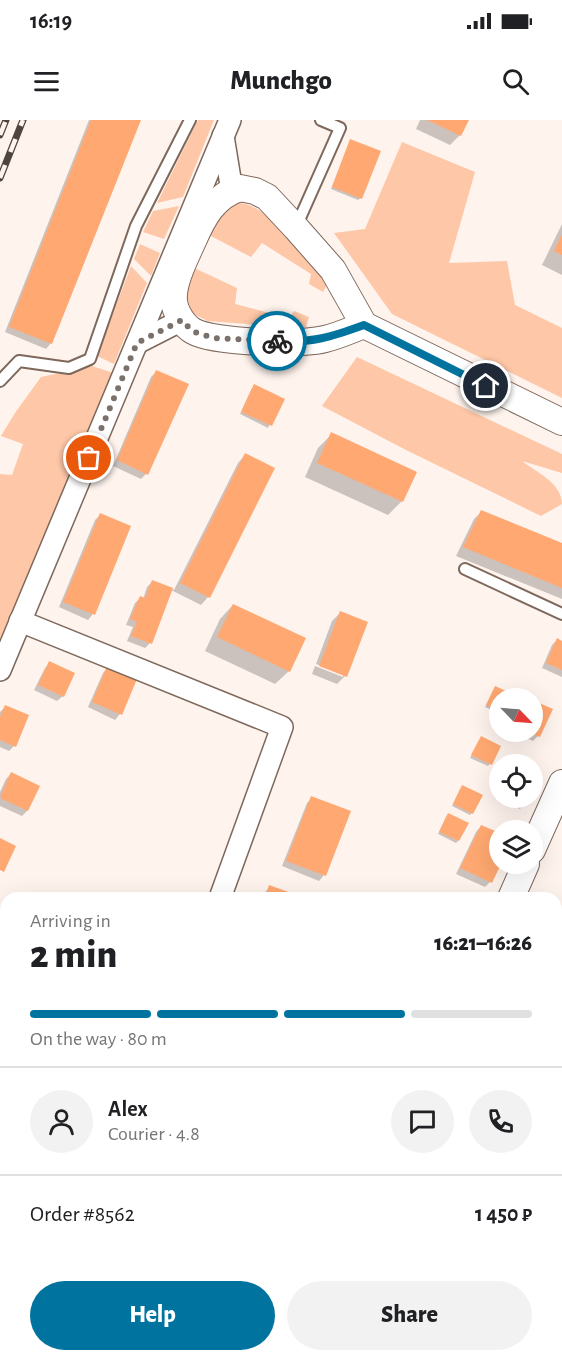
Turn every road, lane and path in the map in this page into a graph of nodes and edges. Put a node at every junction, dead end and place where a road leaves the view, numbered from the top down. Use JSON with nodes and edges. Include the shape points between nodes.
{"nodes":[{"id":1,"x":190,"y":120,"type":"edge"},
{"id":2,"x":321,"y":120,"type":"edge"},
{"id":3,"x":226,"y":128,"type":"edge"},
{"id":4,"x":232,"y":191,"type":"junction"},
{"id":5,"x":296,"y":228,"type":"junction"},
{"id":6,"x":182,"y":320,"type":"junction"},
{"id":7,"x":364,"y":325,"type":"junction"},
{"id":8,"x":137,"y":343,"type":"junction"},
{"id":9,"x":0,"y":381,"type":"edge"},
{"id":10,"x":562,"y":422,"type":"edge"},
{"id":11,"x":465,"y":569,"type":"dead end"},
{"id":12,"x":562,"y":614,"type":"edge"},
{"id":13,"x":21,"y":621,"type":"junction"},
{"id":14,"x":0,"y":670,"type":"edge"},
{"id":15,"x":562,"y":783,"type":"edge"},
{"id":16,"x":543,"y":825,"type":"edge"},
{"id":17,"x":522,"y":874,"type":"edge"},
{"id":18,"x":222,"y":892,"type":"edge"},
{"id":19,"x":514,"y":892,"type":"edge"}],
"edges":[{"from":1,"to":9,"type":"lane","via":[[136,226],[90,359],[69,368],[19,361]]},
{"from":2,"to":5,"type":"lane","via":[[340,128]]},
{"from":3,"to":4,"type":"street"},
{"from":3,"to":8,"type":"street"},
{"from":4,"to":5,"type":"street","via":[[255,190],[267,197]]},
{"from":4,"to":6,"type":"street","via":[[204,217],[178,276],[174,301]]},
{"from":5,"to":7,"type":"street","via":[[333,270]]},
{"from":6,"to":7,"type":"street","via":[[192,331],[213,338],[302,343]]},
{"from":6,"to":8,"type":"street"},
{"from":7,"to":10,"type":"street"},
{"from":8,"to":13,"type":"street"},
{"from":11,"to":12,"type":"lane"},
{"from":13,"to":14,"type":"street"},
{"from":13,"to":18,"type":"street","via":[[282,727]]},
{"from":15,"to":16,"type":"street"},
{"from":17,"to":19,"type":"street"}]}
